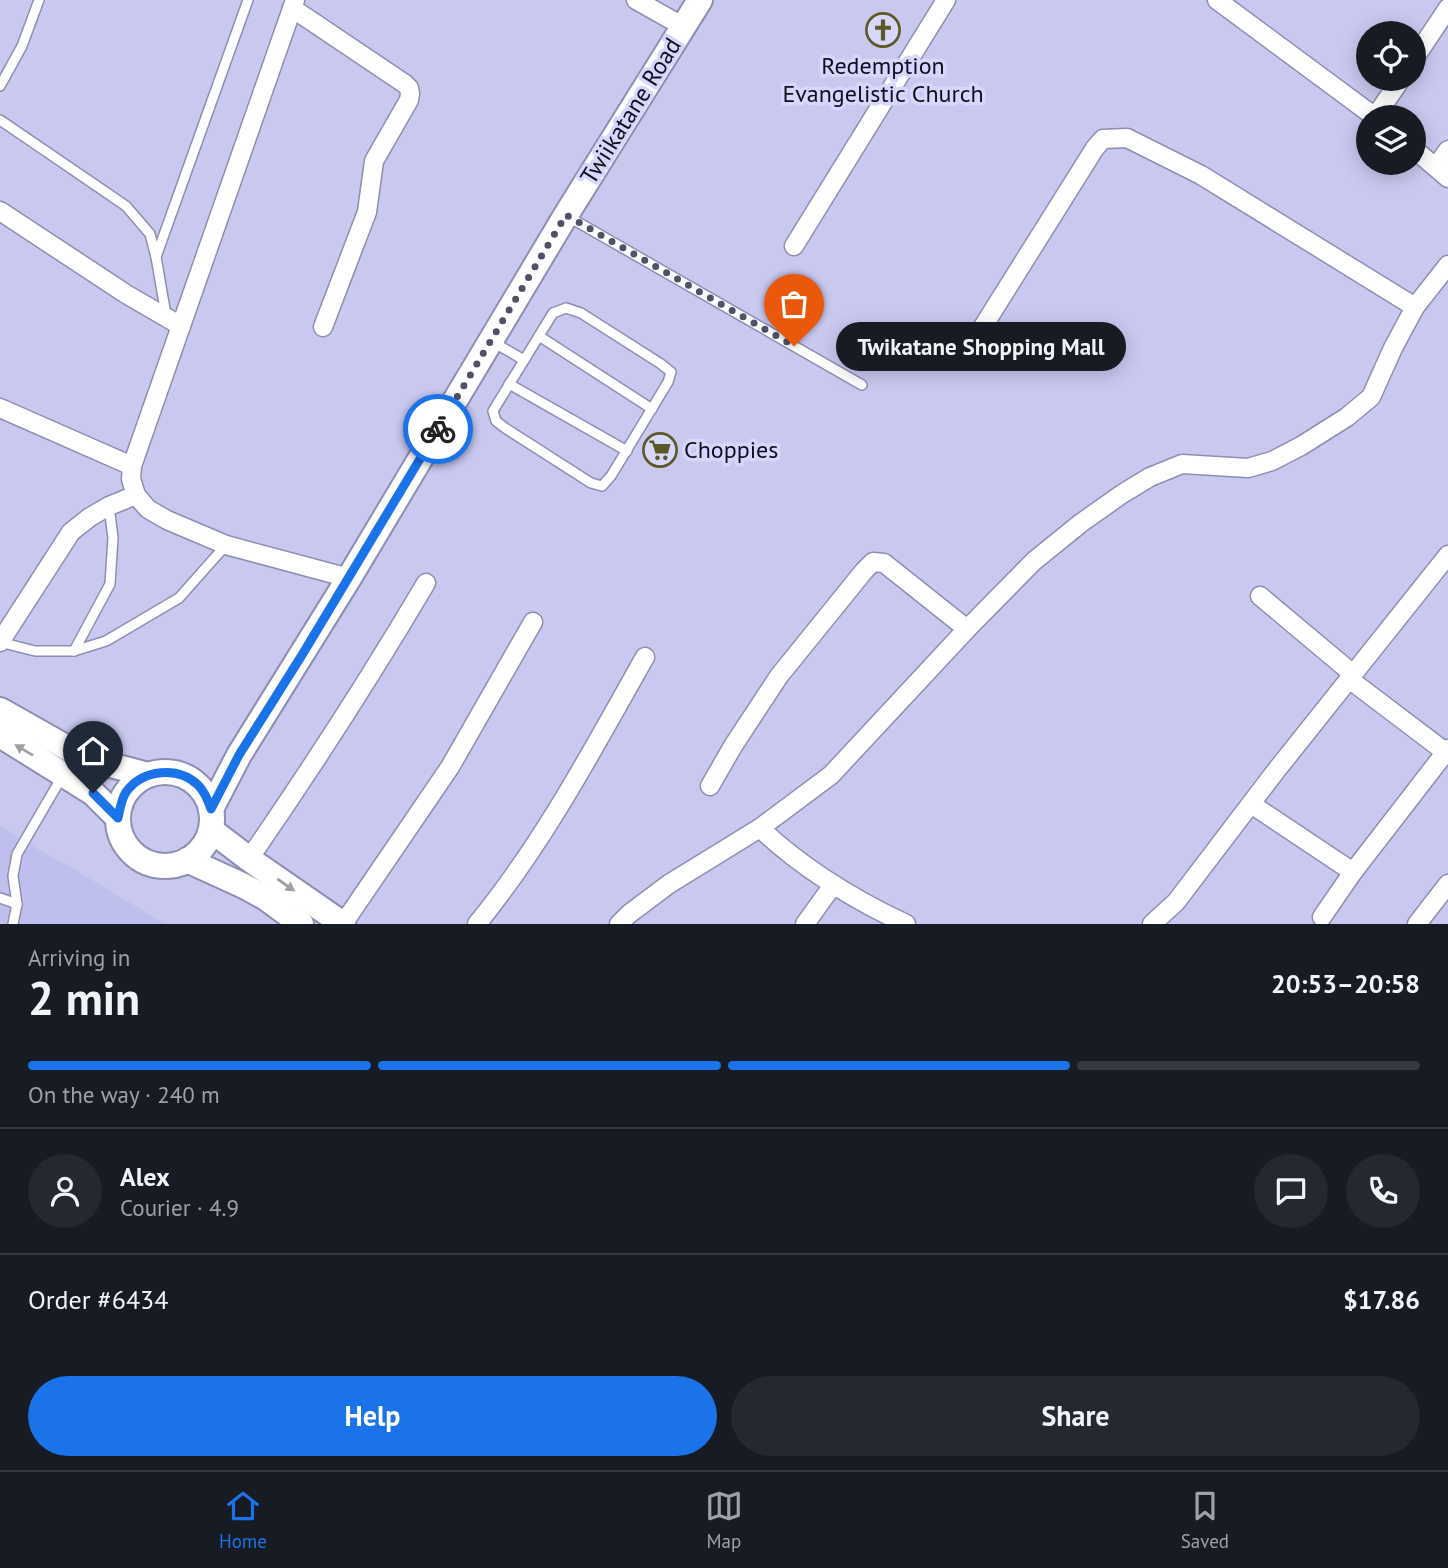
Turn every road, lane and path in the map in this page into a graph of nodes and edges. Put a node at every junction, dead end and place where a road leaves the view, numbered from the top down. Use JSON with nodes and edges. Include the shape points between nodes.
{"nodes":[{"id":1,"x":39,"y":0,"type":"edge"},
{"id":2,"x":248,"y":0,"type":"edge"},
{"id":3,"x":636,"y":0,"type":"edge"},
{"id":4,"x":700,"y":0,"type":"edge"},
{"id":5,"x":946,"y":0,"type":"edge"},
{"id":6,"x":1221,"y":1,"type":"edge"},
{"id":7,"x":294,"y":4,"type":"edge"},
{"id":8,"x":1448,"y":8,"type":"edge"},
{"id":9,"x":684,"y":27,"type":"junction"},
{"id":10,"x":1426,"y":41,"type":"edge"},
{"id":11,"x":0,"y":86,"type":"edge"},
{"id":12,"x":1359,"y":105,"type":"edge"},
{"id":13,"x":0,"y":120,"type":"edge"},
{"id":14,"x":1448,"y":150,"type":"edge"},
{"id":15,"x":1426,"y":159,"type":"edge"},
{"id":16,"x":1442,"y":172,"type":"edge"},
{"id":17,"x":0,"y":211,"type":"edge"},
{"id":18,"x":566,"y":215,"type":"junction"},
{"id":19,"x":794,"y":246,"type":"dead end"},
{"id":20,"x":156,"y":257,"type":"junction"},
{"id":21,"x":1448,"y":265,"type":"edge"},
{"id":22,"x":1415,"y":307,"type":"junction"},
{"id":23,"x":173,"y":321,"type":"junction"},
{"id":24,"x":323,"y":327,"type":"dead end"},
{"id":25,"x":539,"y":336,"type":"junction"},
{"id":26,"x":491,"y":341,"type":"junction"},
{"id":27,"x":974,"y":341,"type":"dead end"},
{"id":28,"x":524,"y":360,"type":"junction"},
{"id":29,"x":509,"y":384,"type":"junction"},
{"id":30,"x":862,"y":386,"type":"dead end"},
{"id":31,"x":0,"y":408,"type":"edge"},
{"id":32,"x":652,"y":409,"type":"junction"},
{"id":33,"x":626,"y":451,"type":"junction"},
{"id":34,"x":132,"y":466,"type":"junction"},
{"id":35,"x":136,"y":495,"type":"junction"},
{"id":36,"x":109,"y":506,"type":"junction"},
{"id":37,"x":226,"y":545,"type":"junction"},
{"id":38,"x":1448,"y":555,"type":"edge"},
{"id":39,"x":349,"y":578,"type":"junction"},
{"id":40,"x":426,"y":583,"type":"dead end"},
{"id":41,"x":1260,"y":596,"type":"dead end"},
{"id":42,"x":533,"y":622,"type":"dead end"},
{"id":43,"x":967,"y":629,"type":"junction"},
{"id":44,"x":0,"y":642,"type":"edge"},
{"id":45,"x":74,"y":651,"type":"junction"},
{"id":46,"x":645,"y":657,"type":"dead end"},
{"id":47,"x":1351,"y":677,"type":"junction"},
{"id":48,"x":0,"y":710,"type":"edge"},
{"id":49,"x":0,"y":735,"type":"edge"},
{"id":50,"x":1447,"y":752,"type":"edge"},
{"id":51,"x":239,"y":755,"type":"junction"},
{"id":52,"x":64,"y":774,"type":"junction"},
{"id":53,"x":148,"y":775,"type":"junction"},
{"id":54,"x":191,"y":779,"type":"junction"},
{"id":55,"x":710,"y":786,"type":"dead end"},
{"id":56,"x":1251,"y":804,"type":"junction"},
{"id":57,"x":118,"y":818,"type":"junction"},
{"id":58,"x":211,"y":820,"type":"junction"},
{"id":59,"x":760,"y":828,"type":"junction"},
{"id":60,"x":249,"y":859,"type":"junction"},
{"id":61,"x":187,"y":860,"type":"junction"},
{"id":62,"x":1353,"y":872,"type":"junction"},
{"id":63,"x":1448,"y":884,"type":"edge"},
{"id":64,"x":833,"y":885,"type":"junction"},
{"id":65,"x":0,"y":898,"type":"edge"},
{"id":66,"x":17,"y":904,"type":"junction"},
{"id":67,"x":1322,"y":917,"type":"dead end"},
{"id":68,"x":13,"y":924,"type":"edge"},
{"id":69,"x":301,"y":924,"type":"edge"},
{"id":70,"x":343,"y":924,"type":"edge"},
{"id":71,"x":477,"y":924,"type":"edge"},
{"id":72,"x":619,"y":924,"type":"edge"},
{"id":73,"x":805,"y":924,"type":"edge"},
{"id":74,"x":906,"y":924,"type":"edge"},
{"id":75,"x":1152,"y":924,"type":"edge"},
{"id":76,"x":1417,"y":924,"type":"edge"}],
"edges":[{"from":1,"to":11,"type":"lane","via":[[22,46]]},
{"from":2,"to":20,"type":"lane"},
{"from":3,"to":9,"type":"street"},
{"from":4,"to":9,"type":"main road","name":"Twiikatane Road"},
{"from":5,"to":19,"type":"street"},
{"from":6,"to":12,"type":"street"},
{"from":7,"to":23,"type":"street"},
{"from":7,"to":24,"type":"street","via":[[405,84],[410,94],[374,161],[367,212]]},
{"from":8,"to":10,"type":"street"},
{"from":9,"to":18,"type":"main road","name":"Twiikatane Road"},
{"from":13,"to":20,"type":"lane","via":[[126,206],[150,234]]},
{"from":14,"to":16,"type":"street"},
{"from":15,"to":16,"type":"street"},
{"from":17,"to":23,"type":"street"},
{"from":18,"to":26,"type":"main road","name":"Twiikatane Road"},
{"from":18,"to":30,"type":"lane"},
{"from":20,"to":23,"type":"lane"},
{"from":21,"to":22,"type":"street"},
{"from":22,"to":27,"type":"street","via":[[1201,175],[1127,138],[1103,139]]},
{"from":22,"to":43,"type":"street","via":[[1371,397],[1347,417],[1272,461],[1248,468],[1182,464],[1150,477],[1034,561]]},
{"from":23,"to":34,"type":"street"},
{"from":25,"to":28,"type":"lane"},
{"from":25,"to":32,"type":"lane"},
{"from":25,"to":32,"type":"lane","via":[[553,313],[566,308],[661,364],[671,372]]},
{"from":26,"to":28,"type":"lane"},
{"from":26,"to":39,"type":"main road","name":"Twiikatane Road"},
{"from":28,"to":29,"type":"lane"},
{"from":29,"to":33,"type":"lane"},
{"from":29,"to":33,"type":"lane","via":[[493,411],[496,421],[591,482],[602,486]]},
{"from":31,"to":34,"type":"street"},
{"from":32,"to":33,"type":"lane"},
{"from":34,"to":35,"type":"street"},
{"from":35,"to":36,"type":"street"},
{"from":35,"to":37,"type":"street","via":[[167,520]]},
{"from":36,"to":44,"type":"street","via":[[71,532]]},
{"from":36,"to":45,"type":"lane","via":[[113,538],[110,584]]},
{"from":37,"to":39,"type":"street"},
{"from":37,"to":45,"type":"lane","via":[[179,598],[106,641]]},
{"from":38,"to":47,"type":"street"},
{"from":39,"to":51,"type":"main road","name":"Twiikatane Road"},
{"from":40,"to":60,"type":"street","via":[[367,682]]},
{"from":41,"to":47,"type":"street"},
{"from":42,"to":70,"type":"street","via":[[450,767]]},
{"from":43,"to":55,"type":"street","via":[[884,563],[873,562],[779,676]]},
{"from":43,"to":59,"type":"street","via":[[831,775]]},
{"from":44,"to":45,"type":"lane","via":[[35,651]]},
{"from":46,"to":71,"type":"street","via":[[544,831]]},
{"from":47,"to":50,"type":"street"},
{"from":47,"to":56,"type":"street"},
{"from":48,"to":53,"type":"main road","via":[[78,754]]},
{"from":52,"to":49,"type":"main road","one_way":true},
{"from":50,"to":62,"type":"street"},
{"from":51,"to":54,"type":"main road"},
{"from":51,"to":58,"type":"main road","name":"Twiikatane Road"},
{"from":52,"to":57,"type":"main road","via":[[93,793]]},
{"from":52,"to":66,"type":"lane","via":[[17,854],[13,876]]},
{"from":53,"to":54,"type":"main road","via":[[163,772]]},
{"from":53,"to":57,"type":"main road","via":[[127,792]]},
{"from":54,"to":58,"type":"main road","via":[[207,797]]},
{"from":56,"to":62,"type":"street"},
{"from":56,"to":75,"type":"street","via":[[1176,902]]},
{"from":57,"to":61,"type":"main road","via":[[121,834],[141,859],[164,865]]},
{"from":58,"to":60,"type":"main road"},
{"from":58,"to":61,"type":"main road","via":[[206,842]]},
{"from":59,"to":64,"type":"street"},
{"from":59,"to":72,"type":"street","via":[[669,884]]},
{"from":60,"to":70,"type":"main road","one_way":true},
{"from":61,"to":69,"type":"main road","via":[[266,898]]},
{"from":62,"to":67,"type":"street"},
{"from":63,"to":76,"type":"street"},
{"from":64,"to":73,"type":"street"},
{"from":64,"to":74,"type":"street"},
{"from":65,"to":66,"type":"lane"},
{"from":66,"to":68,"type":"lane"}]}
